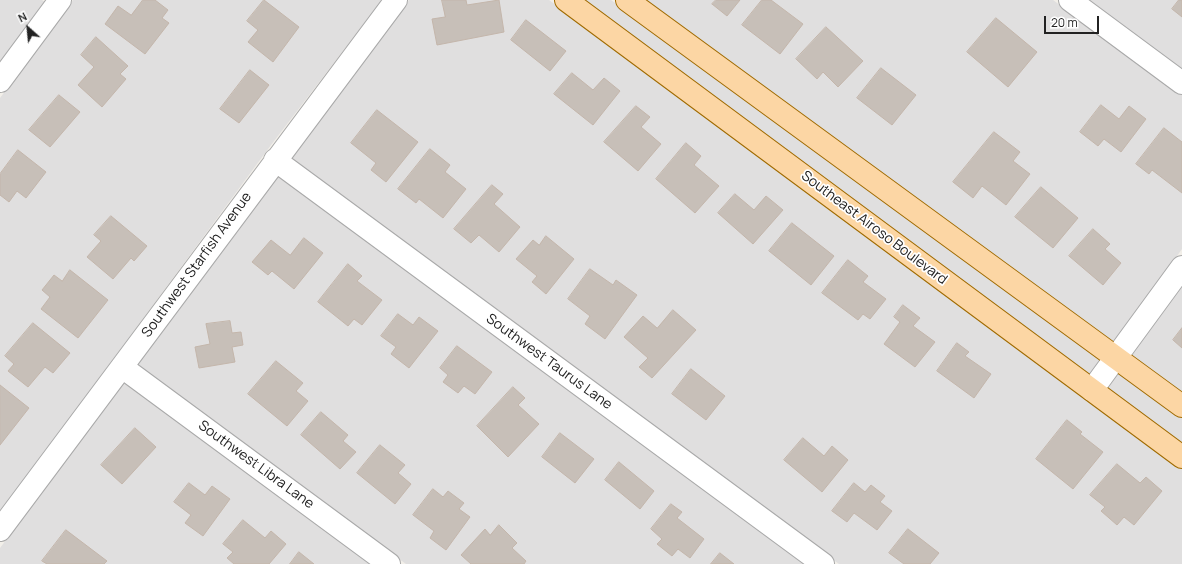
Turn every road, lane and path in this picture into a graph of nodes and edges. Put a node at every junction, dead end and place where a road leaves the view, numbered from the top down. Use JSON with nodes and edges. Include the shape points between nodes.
{"nodes":[{"id":1,"x":60,"y":0,"type":"edge"},
{"id":2,"x":396,"y":0,"type":"edge"},
{"id":3,"x":566,"y":0,"type":"edge"},
{"id":4,"x":627,"y":0,"type":"edge"},
{"id":5,"x":1070,"y":0,"type":"edge"},
{"id":6,"x":0,"y":81,"type":"edge"},
{"id":7,"x":1182,"y":83,"type":"edge"},
{"id":8,"x":275,"y":160,"type":"junction"},
{"id":9,"x":1182,"y":267,"type":"edge"},
{"id":10,"x":1117,"y":357,"type":"junction"},
{"id":11,"x":122,"y":367,"type":"junction"},
{"id":12,"x":1092,"y":390,"type":"junction"},
{"id":13,"x":1182,"y":406,"type":"edge"},
{"id":14,"x":1182,"y":457,"type":"edge"},
{"id":15,"x":0,"y":530,"type":"edge"},
{"id":16,"x":389,"y":564,"type":"edge"},
{"id":17,"x":823,"y":564,"type":"edge"}],
"edges":[{"from":1,"to":6,"type":"street"},
{"from":2,"to":8,"type":"street","name":"Southwest Starfish Avenue"},
{"from":3,"to":12,"type":"main road","name":"Southeast Airoso Boulevard"},
{"from":4,"to":10,"type":"main road"},
{"from":5,"to":7,"type":"street"},
{"from":8,"to":11,"type":"street","name":"Southwest Starfish Avenue"},
{"from":8,"to":17,"type":"street","name":"Southwest Taurus Lane"},
{"from":9,"to":10,"type":"street"},
{"from":10,"to":12,"type":"street"},
{"from":10,"to":13,"type":"main road"},
{"from":11,"to":15,"type":"street","name":"Southwest Starfish Avenue"},
{"from":11,"to":16,"type":"street","name":"Southwest Libra Lane"},
{"from":12,"to":14,"type":"main road","name":"Southeast Airoso Boulevard"}]}
